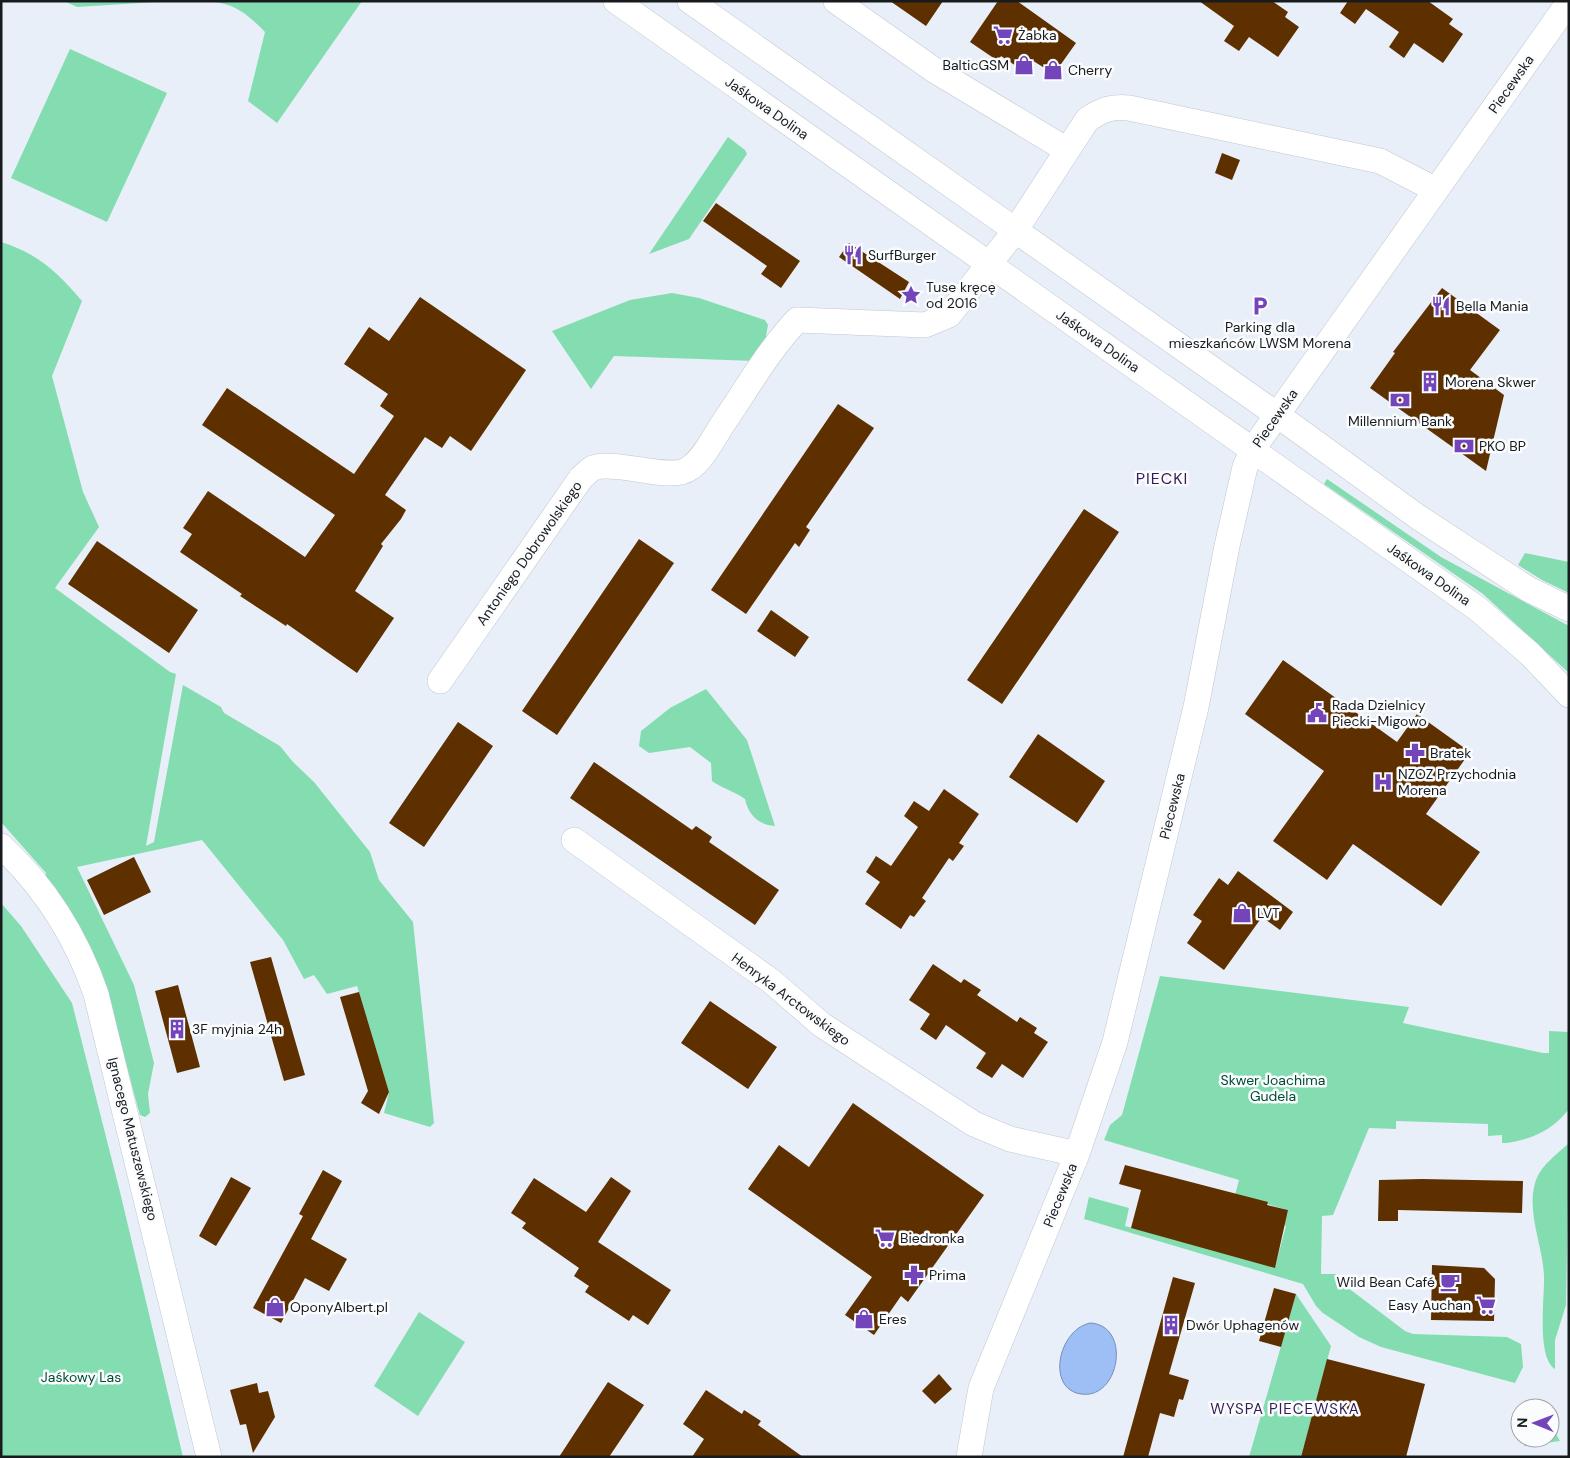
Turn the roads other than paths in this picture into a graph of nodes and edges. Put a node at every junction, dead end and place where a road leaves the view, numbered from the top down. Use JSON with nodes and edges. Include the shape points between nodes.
{"nodes":[{"id":1,"x":616,"y":1,"type":"edge"},
{"id":2,"x":690,"y":1,"type":"edge"},
{"id":3,"x":836,"y":1,"type":"edge"},
{"id":4,"x":1569,"y":2,"type":"edge"},
{"id":5,"x":1067,"y":150,"type":"junction"},
{"id":6,"x":1436,"y":190,"type":"junction"},
{"id":7,"x":1015,"y":231,"type":"junction"},
{"id":8,"x":989,"y":265,"type":"junction"},
{"id":9,"x":1276,"y":414,"type":"junction"},
{"id":10,"x":1252,"y":449,"type":"junction"},
{"id":11,"x":1569,"y":609,"type":"edge"},
{"id":12,"x":440,"y":681,"type":"dead end"},
{"id":13,"x":1569,"y":695,"type":"edge"},
{"id":14,"x":574,"y":840,"type":"dead end"},
{"id":15,"x":1,"y":846,"type":"edge"},
{"id":16,"x":1077,"y":1154,"type":"junction"},
{"id":17,"x":209,"y":1457,"type":"edge"},
{"id":18,"x":969,"y":1457,"type":"edge"}],
"edges":[{"from":1,"to":8,"type":"street","name":"Jaśkowa Dolina"},
{"from":2,"to":7,"type":"street"},
{"from":3,"to":5,"type":"street","via":[[934,70]]},
{"from":4,"to":6,"type":"street","name":"Piecewska"},
{"from":5,"to":6,"type":"street","via":[[1087,120],[1114,106],[1380,161]]},
{"from":5,"to":7,"type":"street"},
{"from":6,"to":9,"type":"street","name":"Piecewska"},
{"from":7,"to":8,"type":"street"},
{"from":7,"to":9,"type":"street"},
{"from":8,"to":10,"type":"street","name":"Jaśkowa Dolina"},
{"from":8,"to":12,"type":"street","name":"Antoniego Dobrowolskiego","via":[[949,315],[938,322],[925,325],[797,320],[779,339],[706,450],[690,468],[682,472],[606,466],[592,468],[581,478]]},
{"from":9,"to":10,"type":"street","name":"Piecewska"},
{"from":9,"to":11,"type":"street","via":[[1418,517],[1528,589]]},
{"from":10,"to":13,"type":"street","name":"Jaśkowa Dolina","via":[[1478,609],[1530,654]]},
{"from":10,"to":16,"type":"street","name":"Piecewska","via":[[1227,546],[1194,716],[1115,1042]]},
{"from":14,"to":16,"type":"street","name":"Henryka Arctowskiego","via":[[771,981],[822,1025],[974,1124],[1010,1139]]},
{"from":15,"to":17,"type":"street","name":"Ignacego Matuszewskiego","via":[[44,894],[61,919],[87,968],[96,994]]},
{"from":16,"to":18,"type":"street","name":"Piecewska","via":[[981,1388]]}]}
